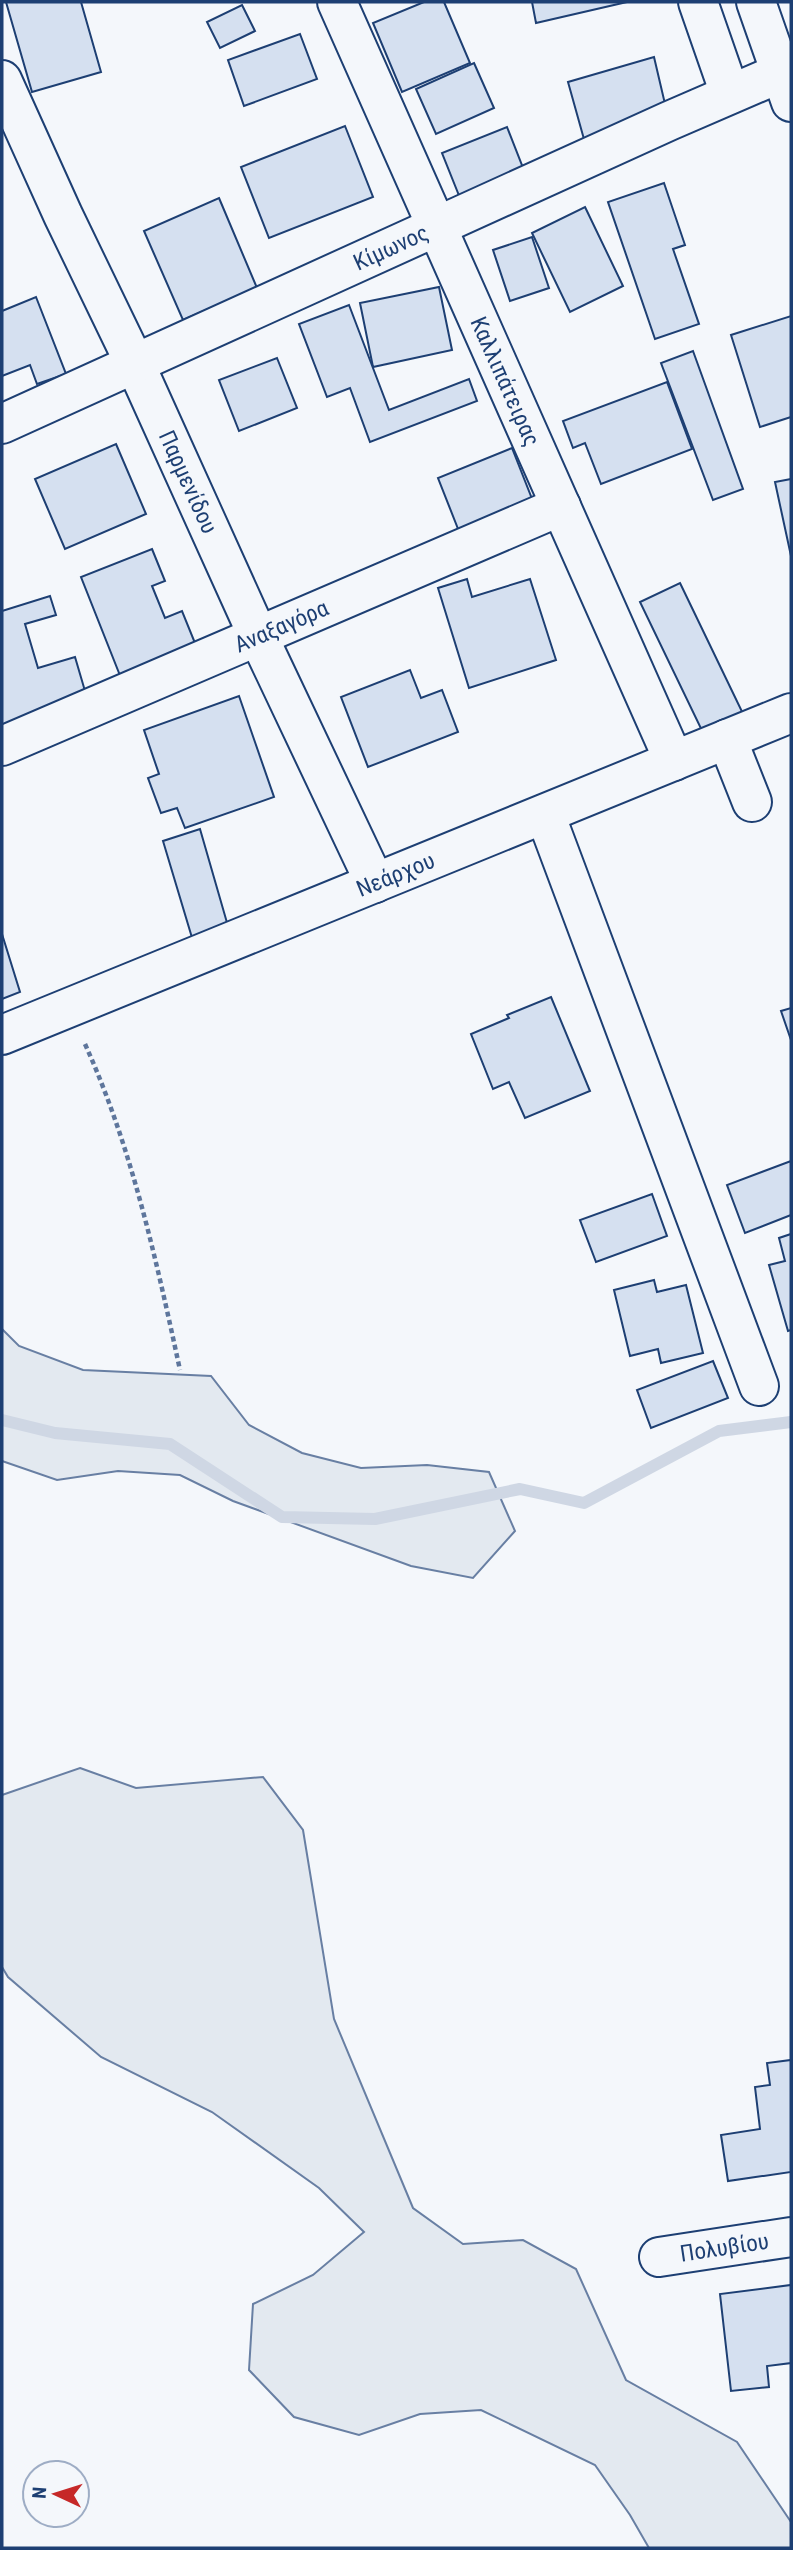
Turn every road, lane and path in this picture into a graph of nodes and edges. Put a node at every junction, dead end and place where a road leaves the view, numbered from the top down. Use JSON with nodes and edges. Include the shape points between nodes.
{"nodes":[{"id":1,"x":337,"y":2,"type":"edge"},
{"id":2,"x":698,"y":2,"type":"edge"},
{"id":3,"x":756,"y":2,"type":"edge"},
{"id":4,"x":2,"y":79,"type":"edge"},
{"id":5,"x":786,"y":88,"type":"edge"},
{"id":6,"x":730,"y":93,"type":"junction"},
{"id":7,"x":437,"y":226,"type":"junction"},
{"id":8,"x":135,"y":364,"type":"junction"},
{"id":9,"x":2,"y":424,"type":"edge"},
{"id":10,"x":561,"y":506,"type":"junction"},
{"id":11,"x":258,"y":636,"type":"junction"},
{"id":12,"x":791,"y":713,"type":"edge"},
{"id":13,"x":727,"y":739,"type":"junction"},
{"id":14,"x":2,"y":746,"type":"edge"},
{"id":15,"x":674,"y":761,"type":"junction"},
{"id":16,"x":752,"y":802,"type":"dead end"},
{"id":17,"x":545,"y":814,"type":"junction"},
{"id":18,"x":375,"y":883,"type":"junction"},
{"id":19,"x":69,"y":1008,"type":"junction"},
{"id":20,"x":2,"y":1035,"type":"edge"},
{"id":21,"x":180,"y":1370,"type":"dead end"},
{"id":22,"x":759,"y":1386,"type":"dead end"},
{"id":23,"x":791,"y":2237,"type":"edge"},
{"id":24,"x":659,"y":2257,"type":"dead end"}],
"edges":[{"from":1,"to":7,"type":"street","name":"Καλλιπάτειρας"},
{"from":2,"to":6,"type":"street"},
{"from":3,"to":5,"type":"street"},
{"from":4,"to":8,"type":"street","name":"Παρμενίδου"},
{"from":5,"to":6,"type":"street","name":"Κίμωνος"},
{"from":6,"to":7,"type":"street","name":"Κίμωνος"},
{"from":7,"to":8,"type":"street","name":"Κίμωνος"},
{"from":7,"to":10,"type":"street","name":"Καλλιπάτειρας"},
{"from":8,"to":9,"type":"street","name":"Κίμωνος"},
{"from":8,"to":11,"type":"street","name":"Παρμενίδου"},
{"from":10,"to":11,"type":"street","name":"Αναξαγόρα"},
{"from":10,"to":15,"type":"street","name":"Καλλιπάτειρας"},
{"from":11,"to":14,"type":"street","name":"Αναξαγόρα"},
{"from":11,"to":18,"type":"street","name":"Παρμενίδου"},
{"from":12,"to":13,"type":"street","name":"Νεάρχου"},
{"from":13,"to":15,"type":"street","name":"Νεάρχου"},
{"from":13,"to":16,"type":"street"},
{"from":15,"to":17,"type":"street","name":"Νεάρχου"},
{"from":17,"to":18,"type":"street","name":"Νεάρχου"},
{"from":17,"to":22,"type":"street"},
{"from":18,"to":19,"type":"street","name":"Νεάρχου"},
{"from":19,"to":20,"type":"street","name":"Νεάρχου"},
{"from":19,"to":21,"type":"path","via":[[105,1088],[131,1170]]},
{"from":23,"to":24,"type":"street","name":"Πολυβίου"}]}
